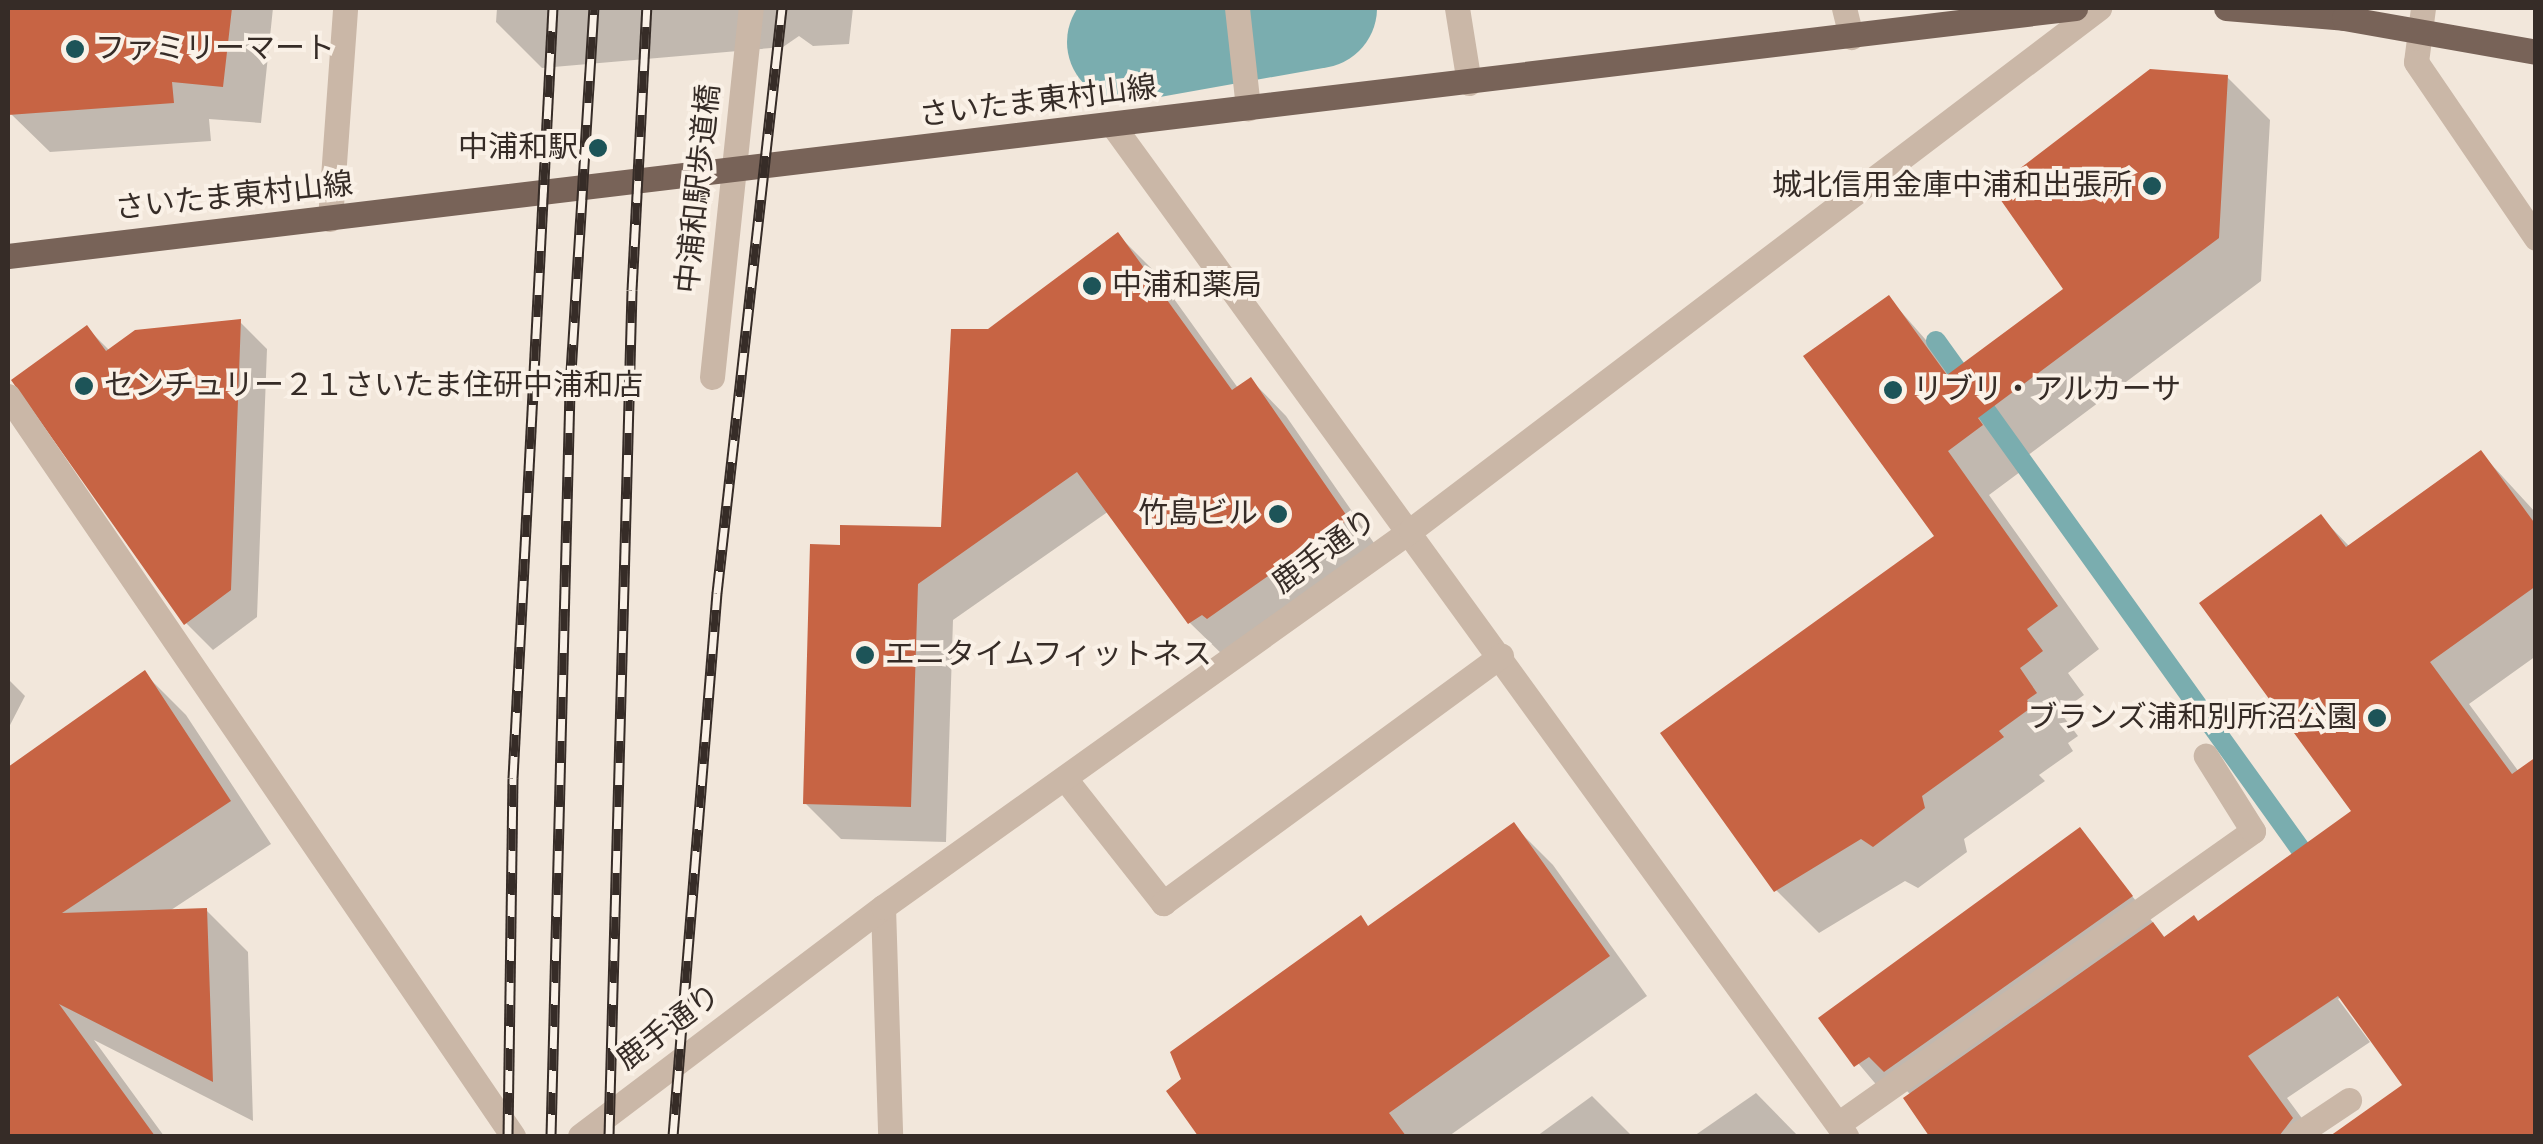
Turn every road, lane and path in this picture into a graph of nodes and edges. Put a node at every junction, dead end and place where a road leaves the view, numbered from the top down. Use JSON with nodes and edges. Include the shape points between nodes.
{"nodes":[{"id":1,"x":345,"y":8,"type":"edge"},
{"id":2,"x":751,"y":8,"type":"edge"},
{"id":3,"x":1237,"y":8,"type":"edge"},
{"id":4,"x":1456,"y":8,"type":"edge"},
{"id":5,"x":1844,"y":8,"type":"edge"},
{"id":6,"x":2075,"y":8,"type":"edge"},
{"id":7,"x":2099,"y":8,"type":"edge"},
{"id":8,"x":2226,"y":8,"type":"edge"},
{"id":9,"x":2419,"y":18,"type":"edge"},
{"id":10,"x":1851,"y":38,"type":"junction"},
{"id":11,"x":2536,"y":52,"type":"edge"},
{"id":12,"x":1469,"y":82,"type":"junction"},
{"id":13,"x":1248,"y":108,"type":"junction"},
{"id":14,"x":1114,"y":128,"type":"junction"},
{"id":15,"x":330,"y":219,"type":"junction"},
{"id":16,"x":2536,"y":238,"type":"edge"},
{"id":17,"x":8,"y":256,"type":"edge"},
{"id":18,"x":712,"y":377,"type":"dead end"},
{"id":19,"x":8,"y":396,"type":"edge"},
{"id":20,"x":1411,"y":530,"type":"junction"},
{"id":21,"x":1501,"y":656,"type":"junction"},
{"id":22,"x":2206,"y":756,"type":"dead end"},
{"id":23,"x":1066,"y":780,"type":"junction"},
{"id":24,"x":883,"y":907,"type":"junction"},
{"id":25,"x":2348,"y":1100,"type":"dead end"},
{"id":26,"x":1842,"y":1130,"type":"edge"},
{"id":27,"x":513,"y":1136,"type":"edge"},
{"id":28,"x":580,"y":1136,"type":"edge"},
{"id":29,"x":890,"y":1136,"type":"edge"},
{"id":30,"x":2295,"y":1136,"type":"edge"}],
"edges":[{"from":1,"to":15,"type":"street"},
{"from":2,"to":18,"type":"street","name":"中浦和駅歩道橋"},
{"from":3,"to":13,"type":"street"},
{"from":4,"to":12,"type":"street"},
{"from":5,"to":10,"type":"street"},
{"from":6,"to":10,"type":"main road","name":"さいたま東村山線"},
{"from":7,"to":20,"type":"street","name":"鹿手通り"},
{"from":8,"to":9,"type":"main road"},
{"from":9,"to":11,"type":"main road"},
{"from":9,"to":16,"type":"street","via":[[2416,62],[2428,86]]},
{"from":10,"to":12,"type":"main road","name":"さいたま東村山線"},
{"from":12,"to":13,"type":"main road","name":"さいたま東村山線"},
{"from":13,"to":14,"type":"main road","name":"さいたま東村山線"},
{"from":14,"to":15,"type":"main road","name":"さいたま東村山線"},
{"from":14,"to":20,"type":"street"},
{"from":15,"to":17,"type":"main road","name":"さいたま東村山線"},
{"from":19,"to":27,"type":"street"},
{"from":20,"to":21,"type":"street"},
{"from":20,"to":23,"type":"street","name":"鹿手通り"},
{"from":21,"to":23,"type":"street","via":[[1163,903]]},
{"from":21,"to":26,"type":"street"},
{"from":22,"to":26,"type":"street","via":[[2254,831]]},
{"from":23,"to":24,"type":"street","name":"鹿手通り"},
{"from":24,"to":28,"type":"street","name":"鹿手通り"},
{"from":24,"to":29,"type":"street"},
{"from":25,"to":30,"type":"street"}]}
